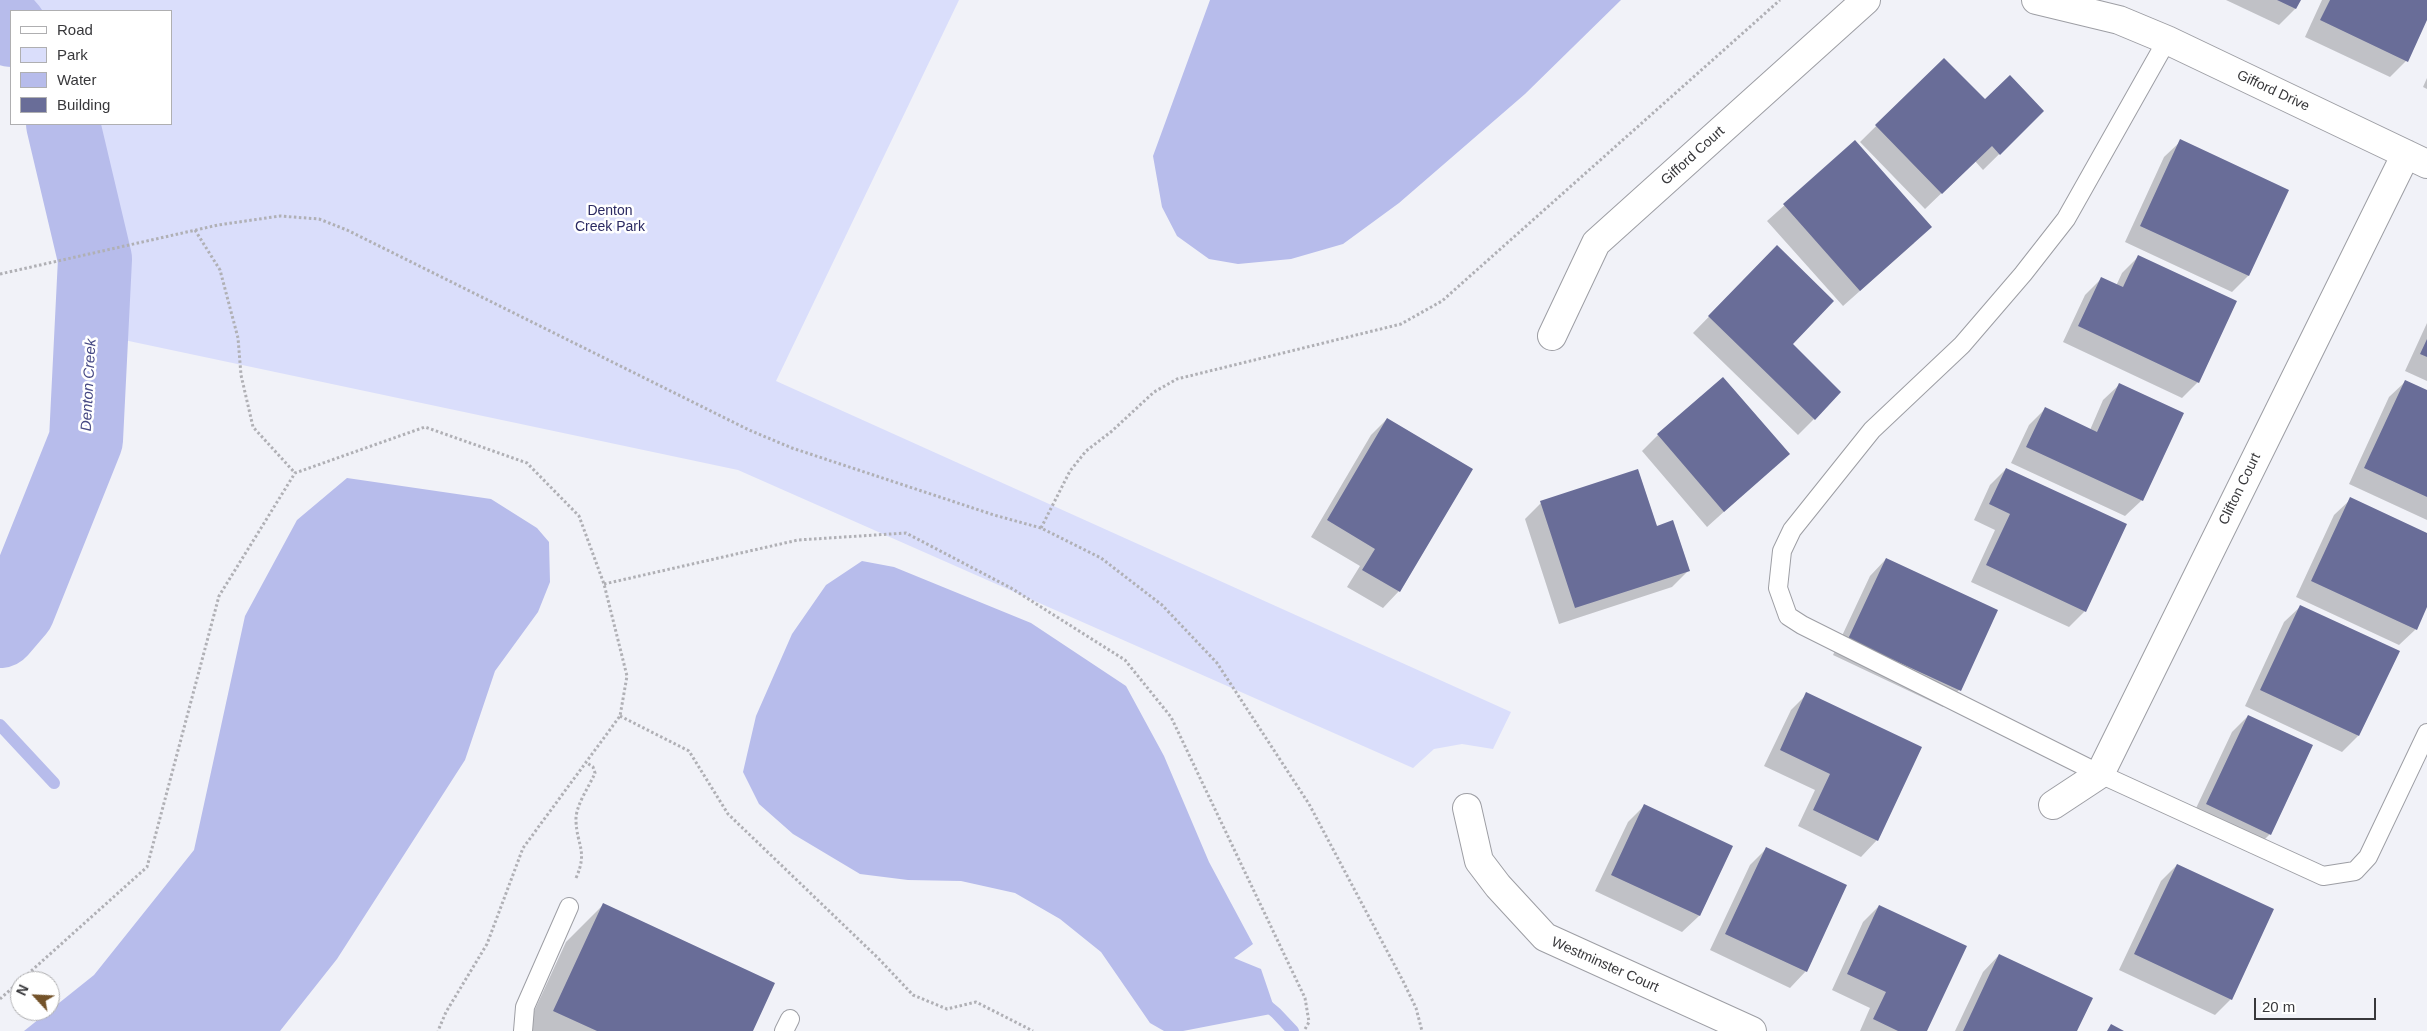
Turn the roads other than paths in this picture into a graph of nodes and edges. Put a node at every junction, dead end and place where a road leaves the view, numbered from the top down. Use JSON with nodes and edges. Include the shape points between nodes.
{"nodes":[{"id":1,"x":1866,"y":0,"type":"edge"},
{"id":2,"x":2036,"y":0,"type":"edge"},
{"id":3,"x":2121,"y":10,"type":"edge"},
{"id":4,"x":2167,"y":40,"type":"junction"},
{"id":5,"x":2416,"y":159,"type":"edge"},
{"id":6,"x":1552,"y":336,"type":"dead end"},
{"id":7,"x":2427,"y":733,"type":"edge"},
{"id":8,"x":2100,"y":774,"type":"junction"},
{"id":9,"x":2053,"y":804,"type":"dead end"},
{"id":10,"x":1467,"y":808,"type":"dead end"},
{"id":11,"x":569,"y":906,"type":"road end"},
{"id":12,"x":523,"y":1031,"type":"edge"},
{"id":13,"x":1752,"y":1031,"type":"edge"}],
"edges":[{"from":1,"to":6,"type":"street","name":"Gifford Court","via":[[1596,243]]},
{"from":2,"to":3,"type":"street"},
{"from":3,"to":4,"type":"street","name":"Gifford Drive"},
{"from":4,"to":5,"type":"street","name":"Gifford Drive"},
{"from":4,"to":8,"type":"lane","via":[[2066,219],[1962,345],[1872,430],[1792,530],[1782,551],[1778,588],[1788,616],[1802,625]]},
{"from":5,"to":8,"type":"street","name":"Clifton Court"},
{"from":7,"to":8,"type":"lane","via":[[2368,857],[2355,871],[2323,876]]},
{"from":8,"to":9,"type":"street"},
{"from":10,"to":13,"type":"street","name":"Westminster Court","via":[[1479,861],[1545,937]]},
{"from":11,"to":12,"type":"lane","via":[[525,1007]]}]}
